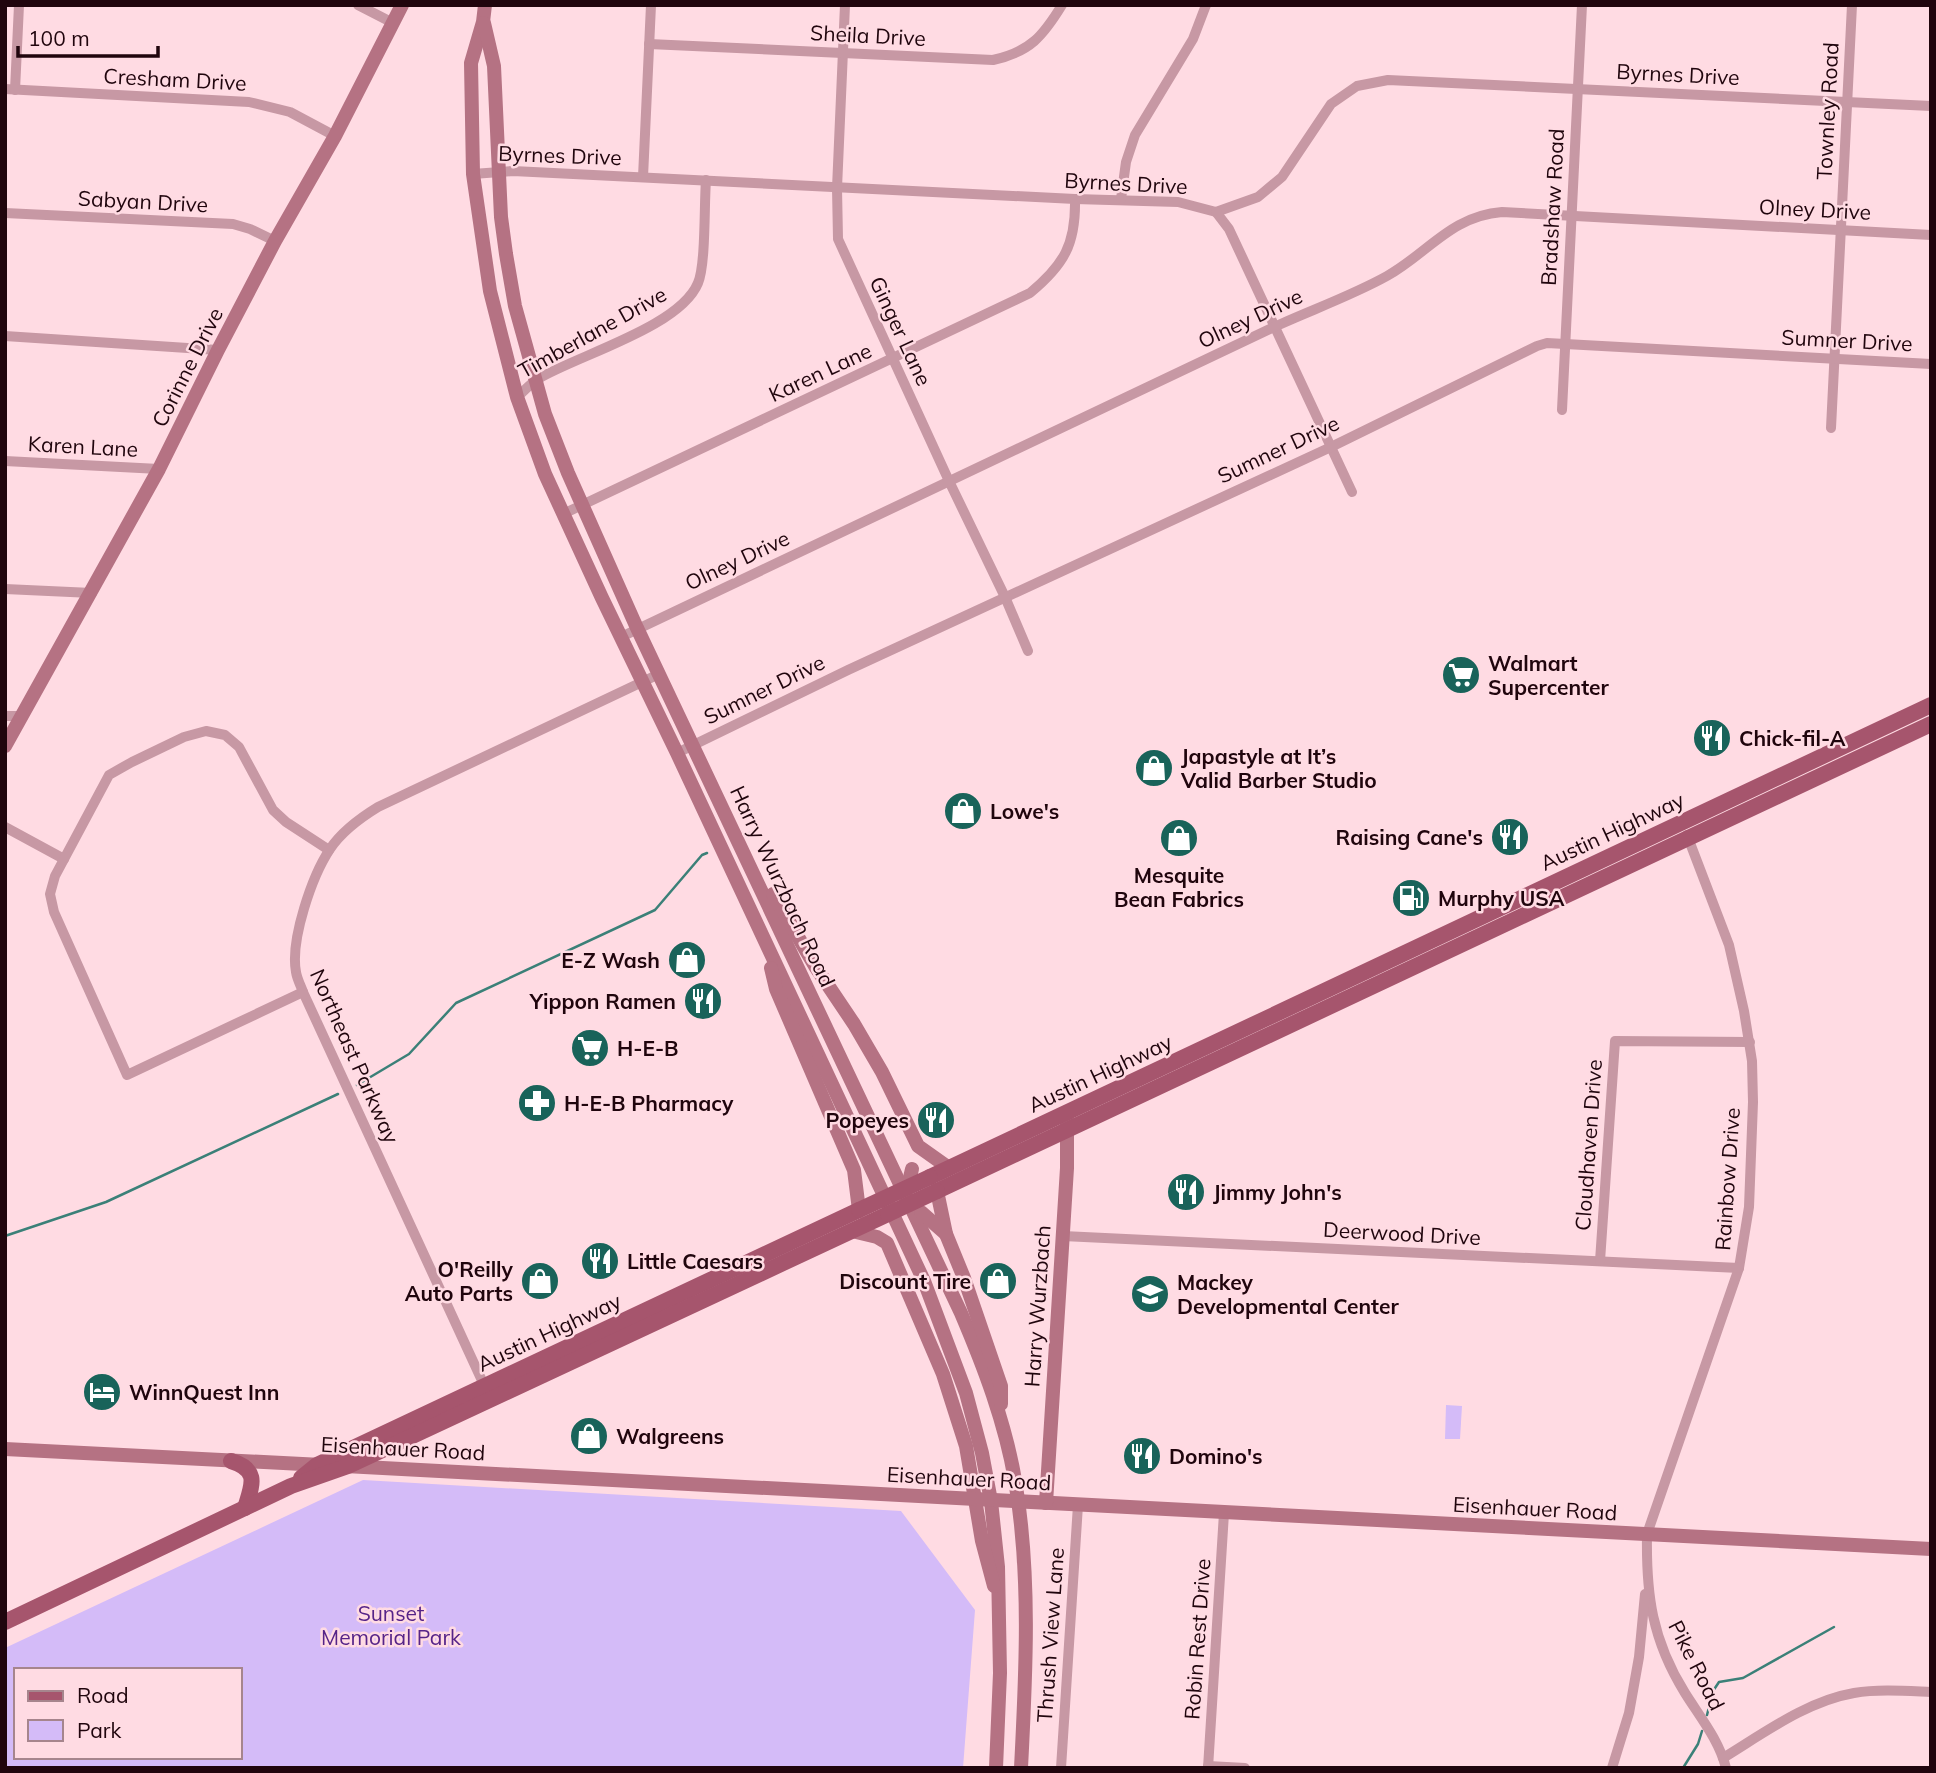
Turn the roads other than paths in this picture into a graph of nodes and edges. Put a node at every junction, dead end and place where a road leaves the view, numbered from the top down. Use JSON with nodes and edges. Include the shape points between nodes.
{"nodes":[{"id":1,"x":19,"y":5,"type":"edge"},
{"id":2,"x":358,"y":5,"type":"edge"},
{"id":3,"x":402,"y":5,"type":"edge"},
{"id":4,"x":485,"y":5,"type":"edge"},
{"id":5,"x":651,"y":5,"type":"edge"},
{"id":6,"x":845,"y":5,"type":"edge"},
{"id":7,"x":1062,"y":5,"type":"edge"},
{"id":8,"x":1206,"y":5,"type":"edge"},
{"id":9,"x":1582,"y":5,"type":"edge"},
{"id":10,"x":1852,"y":5,"type":"edge"},
{"id":11,"x":483,"y":22,"type":"junction"},
{"id":12,"x":393,"y":23,"type":"junction"},
{"id":13,"x":649,"y":44,"type":"junction"},
{"id":14,"x":844,"y":53,"type":"junction"},
{"id":15,"x":1577,"y":88,"type":"junction"},
{"id":16,"x":10,"y":89,"type":"edge"},
{"id":17,"x":1847,"y":101,"type":"junction"},
{"id":18,"x":1931,"y":106,"type":"edge"},
{"id":19,"x":335,"y":136,"type":"junction"},
{"id":20,"x":498,"y":172,"type":"junction"},
{"id":21,"x":473,"y":174,"type":"junction"},
{"id":22,"x":643,"y":177,"type":"junction"},
{"id":23,"x":706,"y":180,"type":"junction"},
{"id":24,"x":837,"y":188,"type":"junction"},
{"id":25,"x":1075,"y":199,"type":"junction"},
{"id":26,"x":1121,"y":199,"type":"junction"},
{"id":27,"x":1216,"y":212,"type":"junction"},
{"id":28,"x":5,"y":213,"type":"edge"},
{"id":29,"x":1571,"y":216,"type":"junction"},
{"id":30,"x":1841,"y":230,"type":"junction"},
{"id":31,"x":1931,"y":235,"type":"edge"},
{"id":32,"x":275,"y":241,"type":"junction"},
{"id":33,"x":1274,"y":327,"type":"junction"},
{"id":34,"x":5,"y":336,"type":"edge"},
{"id":35,"x":1565,"y":344,"type":"junction"},
{"id":36,"x":218,"y":350,"type":"junction"},
{"id":37,"x":893,"y":359,"type":"junction"},
{"id":38,"x":1833,"y":359,"type":"junction"},
{"id":39,"x":1931,"y":364,"type":"edge"},
{"id":40,"x":537,"y":380,"type":"junction"},
{"id":41,"x":517,"y":397,"type":"junction"},
{"id":42,"x":1562,"y":410,"type":"dead end"},
{"id":43,"x":1831,"y":428,"type":"dead end"},
{"id":44,"x":1331,"y":447,"type":"junction"},
{"id":45,"x":5,"y":461,"type":"edge"},
{"id":46,"x":159,"y":469,"type":"junction"},
{"id":47,"x":949,"y":481,"type":"junction"},
{"id":48,"x":1352,"y":492,"type":"dead end"},
{"id":49,"x":582,"y":503,"type":"junction"},
{"id":50,"x":563,"y":514,"type":"junction"},
{"id":51,"x":5,"y":589,"type":"edge"},
{"id":52,"x":92,"y":593,"type":"junction"},
{"id":53,"x":1005,"y":597,"type":"junction"},
{"id":54,"x":637,"y":628,"type":"junction"},
{"id":55,"x":621,"y":637,"type":"junction"},
{"id":56,"x":1028,"y":651,"type":"dead end"},
{"id":57,"x":659,"y":674,"type":"junction"},
{"id":58,"x":642,"y":681,"type":"junction"},
{"id":59,"x":1931,"y":705,"type":"edge"},
{"id":60,"x":5,"y":716,"type":"edge"},
{"id":61,"x":21,"y":716,"type":"junction"},
{"id":62,"x":1931,"y":724,"type":"edge"},
{"id":63,"x":693,"y":745,"type":"junction"},
{"id":64,"x":5,"y":746,"type":"edge"},
{"id":65,"x":677,"y":753,"type":"junction"},
{"id":66,"x":1681,"y":821,"type":"junction"},
{"id":67,"x":5,"y":827,"type":"edge"},
{"id":68,"x":1688,"y":839,"type":"junction"},
{"id":69,"x":329,"y":850,"type":"junction"},
{"id":70,"x":64,"y":859,"type":"junction"},
{"id":71,"x":753,"y":872,"type":"junction"},
{"id":72,"x":744,"y":895,"type":"junction"},
{"id":73,"x":768,"y":946,"type":"junction"},
{"id":74,"x":799,"y":968,"type":"junction"},
{"id":75,"x":303,"y":992,"type":"junction"},
{"id":76,"x":1749,"y":1042,"type":"junction"},
{"id":77,"x":1066,"y":1112,"type":"junction"},
{"id":78,"x":1069,"y":1130,"type":"junction"},
{"id":79,"x":918,"y":1146,"type":"junction"},
{"id":80,"x":949,"y":1168,"type":"junction"},
{"id":81,"x":854,"y":1170,"type":"junction"},
{"id":82,"x":906,"y":1198,"type":"junction"},
{"id":83,"x":859,"y":1210,"type":"junction"},
{"id":84,"x":852,"y":1231,"type":"junction"},
{"id":85,"x":946,"y":1234,"type":"junction"},
{"id":86,"x":1063,"y":1236,"type":"junction"},
{"id":87,"x":887,"y":1243,"type":"junction"},
{"id":88,"x":1600,"y":1261,"type":"junction"},
{"id":89,"x":769,"y":1264,"type":"junction"},
{"id":90,"x":1740,"y":1268,"type":"junction"},
{"id":91,"x":484,"y":1385,"type":"junction"},
{"id":92,"x":1001,"y":1419,"type":"junction"},
{"id":93,"x":5,"y":1449,"type":"edge"},
{"id":94,"x":231,"y":1461,"type":"junction"},
{"id":95,"x":317,"y":1465,"type":"junction"},
{"id":96,"x":348,"y":1466,"type":"junction"},
{"id":97,"x":291,"y":1486,"type":"junction"},
{"id":98,"x":974,"y":1500,"type":"junction"},
{"id":99,"x":990,"y":1501,"type":"junction"},
{"id":100,"x":1018,"y":1502,"type":"junction"},
{"id":101,"x":1046,"y":1503,"type":"junction"},
{"id":102,"x":1078,"y":1505,"type":"junction"},
{"id":103,"x":245,"y":1508,"type":"junction"},
{"id":104,"x":1224,"y":1513,"type":"junction"},
{"id":105,"x":1647,"y":1534,"type":"junction"},
{"id":106,"x":1931,"y":1549,"type":"edge"},
{"id":107,"x":1646,"y":1579,"type":"junction"},
{"id":108,"x":999,"y":1602,"type":"junction"},
{"id":109,"x":5,"y":1622,"type":"edge"},
{"id":110,"x":1931,"y":1692,"type":"edge"},
{"id":111,"x":1725,"y":1763,"type":"edge"},
{"id":112,"x":1208,"y":1767,"type":"edge"},
{"id":113,"x":996,"y":1768,"type":"edge"},
{"id":114,"x":1021,"y":1768,"type":"edge"},
{"id":115,"x":1061,"y":1768,"type":"edge"},
{"id":116,"x":1245,"y":1768,"type":"edge"},
{"id":117,"x":1612,"y":1768,"type":"edge"}],
"edges":[{"from":1,"to":16,"type":"street"},
{"from":2,"to":12,"type":"street"},
{"from":3,"to":12,"type":"main road","name":"Corinne Drive"},
{"from":4,"to":11,"type":"main road","name":"Harry Wurzbach Road"},
{"from":5,"to":13,"type":"street"},
{"from":6,"to":14,"type":"street","name":"Ginger Lane"},
{"from":7,"to":14,"type":"street","name":"Sheila Drive","via":[[1033,43],[993,60]]},
{"from":8,"to":26,"type":"street","via":[[1194,39],[1135,135]]},
{"from":9,"to":15,"type":"street","name":"Bradshaw Road"},
{"from":10,"to":17,"type":"street","name":"Townley Road"},
{"from":11,"to":20,"type":"main road","name":"Harry Wurzbach Road","via":[[494,66]]},
{"from":11,"to":21,"type":"main road","name":"Harry Wurzbach Road","via":[[471,63]]},
{"from":12,"to":19,"type":"main road","name":"Corinne Drive"},
{"from":13,"to":14,"type":"street","name":"Sheila Drive"},
{"from":13,"to":22,"type":"street"},
{"from":14,"to":24,"type":"street","name":"Ginger Lane"},
{"from":15,"to":17,"type":"street","name":"Byrnes Drive"},
{"from":15,"to":27,"type":"street","name":"Byrnes Drive","via":[[1388,80],[1357,86],[1331,104],[1271,188]]},
{"from":15,"to":29,"type":"street","name":"Bradshaw Road"},
{"from":16,"to":19,"type":"street","name":"Cresham Drive","via":[[249,102],[290,112]]},
{"from":17,"to":18,"type":"street","name":"Byrnes Drive"},
{"from":17,"to":30,"type":"street","name":"Townley Road"},
{"from":19,"to":32,"type":"main road","name":"Corinne Drive"},
{"from":20,"to":21,"type":"street","name":"Byrnes Drive"},
{"from":20,"to":22,"type":"street","name":"Byrnes Drive"},
{"from":20,"to":40,"type":"main road","name":"Harry Wurzbach Road","via":[[500,216],[515,306]]},
{"from":21,"to":41,"type":"main road","name":"Harry Wurzbach Road","via":[[490,291]]},
{"from":22,"to":23,"type":"street","name":"Byrnes Drive"},
{"from":23,"to":24,"type":"street","name":"Byrnes Drive"},
{"from":23,"to":40,"type":"street","name":"Timberlane Drive","via":[[701,268],[687,299],[643,329]]},
{"from":24,"to":25,"type":"street","name":"Byrnes Drive"},
{"from":24,"to":37,"type":"street","name":"Ginger Lane","via":[[838,239]]},
{"from":25,"to":26,"type":"street","name":"Byrnes Drive"},
{"from":25,"to":37,"type":"street","name":"Karen Lane","via":[[1075,229],[1063,259],[1045,281],[1022,298]]},
{"from":26,"to":27,"type":"street","name":"Byrnes Drive","via":[[1178,202]]},
{"from":27,"to":33,"type":"street","via":[[1229,229]]},
{"from":28,"to":32,"type":"street","name":"Sabyan Drive","via":[[233,224]]},
{"from":29,"to":30,"type":"street","name":"Olney Drive"},
{"from":29,"to":33,"type":"street","name":"Olney Drive","via":[[1502,212],[1472,218],[1454,226],[1384,278]]},
{"from":29,"to":35,"type":"street","name":"Bradshaw Road"},
{"from":30,"to":31,"type":"street","name":"Olney Drive"},
{"from":30,"to":38,"type":"street","name":"Townley Road"},
{"from":32,"to":36,"type":"main road","name":"Corinne Drive"},
{"from":33,"to":44,"type":"street"},
{"from":33,"to":47,"type":"street","name":"Olney Drive"},
{"from":34,"to":36,"type":"street"},
{"from":35,"to":38,"type":"street","name":"Sumner Drive"},
{"from":35,"to":42,"type":"street","name":"Bradshaw Road"},
{"from":35,"to":44,"type":"street","name":"Sumner Drive","via":[[1547,343],[1525,352]]},
{"from":36,"to":46,"type":"main road","name":"Corinne Drive"},
{"from":37,"to":47,"type":"street","name":"Ginger Lane"},
{"from":37,"to":49,"type":"street","name":"Karen Lane"},
{"from":38,"to":39,"type":"street","name":"Sumner Drive"},
{"from":38,"to":43,"type":"street","name":"Townley Road"},
{"from":40,"to":41,"type":"street","name":"Timberlane Drive"},
{"from":40,"to":49,"type":"main road","name":"Harry Wurzbach Road","via":[[545,414]]},
{"from":41,"to":50,"type":"main road","name":"Harry Wurzbach Road"},
{"from":44,"to":48,"type":"street"},
{"from":44,"to":53,"type":"street","name":"Sumner Drive"},
{"from":45,"to":46,"type":"street","name":"Karen Lane"},
{"from":46,"to":52,"type":"main road","name":"Corinne Drive"},
{"from":47,"to":53,"type":"street","name":"Ginger Lane"},
{"from":47,"to":54,"type":"street","name":"Olney Drive"},
{"from":49,"to":50,"type":"street","name":"Karen Lane"},
{"from":49,"to":54,"type":"main road","name":"Harry Wurzbach Road"},
{"from":50,"to":55,"type":"main road","name":"Harry Wurzbach Road"},
{"from":51,"to":52,"type":"street"},
{"from":52,"to":61,"type":"main road","name":"Corinne Drive"},
{"from":53,"to":56,"type":"street","name":"Ginger Lane"},
{"from":53,"to":63,"type":"street","name":"Sumner Drive"},
{"from":54,"to":55,"type":"street","name":"Olney Drive"},
{"from":54,"to":57,"type":"main road","name":"Harry Wurzbach Road"},
{"from":55,"to":58,"type":"main road","name":"Harry Wurzbach Road"},
{"from":57,"to":58,"type":"street","name":"Northeast Parkway"},
{"from":57,"to":63,"type":"main road","name":"Harry Wurzbach Road"},
{"from":58,"to":65,"type":"main road","name":"Harry Wurzbach Road"},
{"from":58,"to":69,"type":"street","name":"Northeast Parkway","via":[[378,807]]},
{"from":59,"to":66,"type":"main road","name":"Austin Highway"},
{"from":60,"to":61,"type":"street"},
{"from":61,"to":64,"type":"main road","name":"Corinne Drive"},
{"from":62,"to":68,"type":"main road","name":"Austin Highway"},
{"from":63,"to":65,"type":"street","name":"Sumner Drive"},
{"from":63,"to":71,"type":"main road","name":"Harry Wurzbach Road"},
{"from":65,"to":72,"type":"main road","name":"Harry Wurzbach Road"},
{"from":66,"to":68,"type":"street","name":"Rainbow Drive"},
{"from":66,"to":77,"type":"main road","name":"Austin Highway"},
{"from":67,"to":70,"type":"street"},
{"from":68,"to":76,"type":"street","name":"Rainbow Drive","via":[[1729,947]]},
{"from":68,"to":78,"type":"main road","name":"Austin Highway"},
{"from":69,"to":70,"type":"street","via":[[273,810],[239,747],[211,730],[184,737],[109,775]]},
{"from":69,"to":75,"type":"street","name":"Northeast Parkway","via":[[306,902],[298,936],[296,971]]},
{"from":70,"to":75,"type":"street","via":[[55,876],[52,907],[127,1075]]},
{"from":71,"to":74,"type":"main road","name":"Harry Wurzbach Road"},
{"from":71,"to":79,"type":"main road","via":[[772,892],[855,1024]]},
{"from":72,"to":73,"type":"main road","name":"Harry Wurzbach Road"},
{"from":72,"to":74,"type":"main road","via":[[755,897],[778,943]]},
{"from":73,"to":81,"type":"main road","via":[[776,989]]},
{"from":73,"to":99,"type":"main road","name":"Harry Wurzbach Road","via":[[925,1281],[973,1418]]},
{"from":74,"to":92,"type":"main road","name":"Harry Wurzbach Road","via":[[961,1313]]},
{"from":75,"to":91,"type":"street","name":"Northeast Parkway"},
{"from":76,"to":88,"type":"street","name":"Cloudhaven Drive","via":[[1615,1041]]},
{"from":76,"to":90,"type":"street","name":"Rainbow Drive","via":[[1753,1102],[1749,1208]]},
{"from":77,"to":78,"type":"main road","name":"Harry Wurzbach"},
{"from":77,"to":80,"type":"main road","name":"Austin Highway"},
{"from":78,"to":82,"type":"main road","name":"Austin Highway","via":[[977,1173]]},
{"from":78,"to":86,"type":"main road","name":"Harry Wurzbach"},
{"from":79,"to":80,"type":"main road"},
{"from":79,"to":82,"type":"main road","bridge":true},
{"from":80,"to":82,"type":"main road","name":"Austin Highway"},
{"from":81,"to":82,"type":"main road","via":[[877,1188]]},
{"from":81,"to":83,"type":"main road"},
{"from":82,"to":83,"type":"main road","name":"Austin Highway","bridge":true},
{"from":82,"to":84,"type":"main road","name":"Austin Highway"},
{"from":82,"to":85,"type":"main road"},
{"from":82,"to":85,"type":"main road"},
{"from":82,"to":87,"type":"main road"},
{"from":83,"to":89,"type":"main road","name":"Austin Highway","via":[[763,1260]]},
{"from":84,"to":87,"type":"main road"},
{"from":84,"to":89,"type":"main road","name":"Austin Highway"},
{"from":85,"to":92,"type":"main road","via":[[1001,1386]]},
{"from":86,"to":88,"type":"street","name":"Deerwood Drive"},
{"from":86,"to":101,"type":"main road","name":"Harry Wurzbach"},
{"from":87,"to":98,"type":"main road","via":[[950,1397],[966,1446]]},
{"from":88,"to":90,"type":"street","name":"Deerwood Drive"},
{"from":89,"to":91,"type":"main road","name":"Austin Highway"},
{"from":89,"to":96,"type":"main road","name":"Austin Highway"},
{"from":90,"to":105,"type":"street","name":"Rainbow Drive"},
{"from":91,"to":95,"type":"main road","name":"Austin Highway"},
{"from":92,"to":100,"type":"main road","name":"Harry Wurzbach Road"},
{"from":93,"to":94,"type":"main road","name":"Eisenhauer Road"},
{"from":94,"to":95,"type":"main road","name":"Eisenhauer Road"},
{"from":94,"to":103,"type":"main road","via":[[251,1474]]},
{"from":95,"to":96,"type":"main road","name":"Eisenhauer Road"},
{"from":95,"to":97,"type":"main road","name":"Austin Highway"},
{"from":96,"to":97,"type":"main road","name":"Austin Highway"},
{"from":96,"to":98,"type":"main road","name":"Eisenhauer Road"},
{"from":97,"to":103,"type":"main road","name":"Austin Highway"},
{"from":98,"to":99,"type":"main road","name":"Eisenhauer Road"},
{"from":98,"to":108,"type":"main road"},
{"from":99,"to":100,"type":"main road","name":"Eisenhauer Road"},
{"from":99,"to":108,"type":"main road","name":"Harry Wurzbach Road"},
{"from":100,"to":101,"type":"main road","name":"Eisenhauer Road"},
{"from":100,"to":114,"type":"main road","name":"Harry Wurzbach Road","via":[[1026,1609]]},
{"from":101,"to":102,"type":"main road","name":"Eisenhauer Road"},
{"from":102,"to":104,"type":"main road","name":"Eisenhauer Road"},
{"from":102,"to":115,"type":"street","name":"Thrush View Lane"},
{"from":103,"to":109,"type":"main road","name":"Austin Highway"},
{"from":104,"to":105,"type":"main road","name":"Eisenhauer Road"},
{"from":104,"to":112,"type":"street","name":"Robin Rest Drive"},
{"from":105,"to":106,"type":"main road","name":"Eisenhauer Road"},
{"from":105,"to":107,"type":"street","name":"Pike Road"},
{"from":107,"to":111,"type":"street","name":"Pike Road","via":[[1656,1634]]},
{"from":107,"to":117,"type":"street","via":[[1640,1657]]},
{"from":108,"to":113,"type":"main road","name":"Harry Wurzbach Road"},
{"from":110,"to":111,"type":"street","via":[[1856,1692],[1831,1698],[1788,1719]]},
{"from":112,"to":116,"type":"street"}]}
